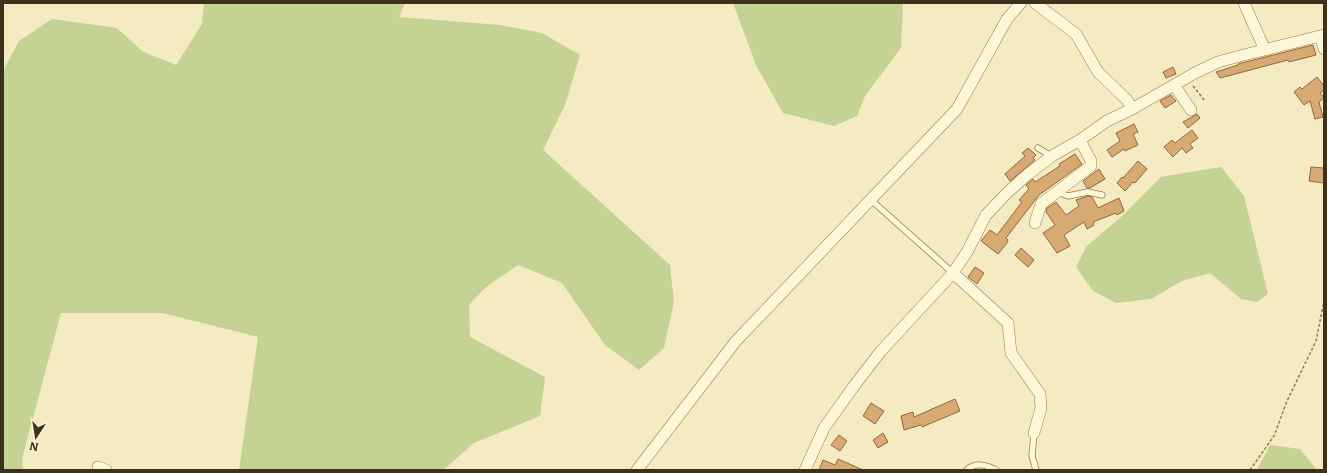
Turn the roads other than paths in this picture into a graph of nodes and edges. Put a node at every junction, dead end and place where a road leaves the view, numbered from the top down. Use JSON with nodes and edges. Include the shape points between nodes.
{"nodes":[{"id":1,"x":1022,"y":3,"type":"edge"},
{"id":2,"x":1035,"y":3,"type":"edge"},
{"id":3,"x":1244,"y":3,"type":"edge"},
{"id":4,"x":1322,"y":35,"type":"edge"},
{"id":5,"x":1324,"y":49,"type":"edge"},
{"id":6,"x":1265,"y":50,"type":"junction"},
{"id":7,"x":1174,"y":86,"type":"junction"},
{"id":8,"x":1132,"y":109,"type":"junction"},
{"id":9,"x":1191,"y":110,"type":"dead end"},
{"id":10,"x":1080,"y":140,"type":"junction"},
{"id":11,"x":1038,"y":148,"type":"dead end"},
{"id":12,"x":1052,"y":156,"type":"junction"},
{"id":13,"x":1058,"y":192,"type":"junction"},
{"id":14,"x":1102,"y":195,"type":"dead end"},
{"id":15,"x":871,"y":200,"type":"junction"},
{"id":16,"x":1034,"y":223,"type":"dead end"},
{"id":17,"x":953,"y":273,"type":"junction"},
{"id":18,"x":1034,"y":433,"type":"joint"},
{"id":19,"x":637,"y":470,"type":"edge"},
{"id":20,"x":805,"y":470,"type":"edge"},
{"id":21,"x":967,"y":470,"type":"edge"},
{"id":22,"x":996,"y":470,"type":"edge"},
{"id":23,"x":1036,"y":470,"type":"edge"}],
"edges":[{"from":1,"to":15,"type":"street","via":[[1007,19],[957,109]]},
{"from":2,"to":8,"type":"street","via":[[1076,34],[1098,72],[1127,100]]},
{"from":3,"to":6,"type":"street"},
{"from":4,"to":5,"type":"street"},
{"from":4,"to":6,"type":"street"},
{"from":6,"to":7,"type":"street","via":[[1218,62]]},
{"from":7,"to":8,"type":"street"},
{"from":7,"to":9,"type":"street"},
{"from":8,"to":10,"type":"street","via":[[1107,121]]},
{"from":10,"to":12,"type":"street"},
{"from":10,"to":13,"type":"street","via":[[1091,166]]},
{"from":11,"to":12,"type":"lane"},
{"from":12,"to":17,"type":"street","via":[[1007,193],[986,215]]},
{"from":13,"to":14,"type":"lane","via":[[1068,196],[1088,192]]},
{"from":13,"to":16,"type":"street","via":[[1041,204]]},
{"from":15,"to":17,"type":"lane"},
{"from":15,"to":19,"type":"street","via":[[736,341]]},
{"from":17,"to":18,"type":"street","via":[[1008,323],[1011,353],[1040,394],[1041,408]]},
{"from":17,"to":20,"type":"street","via":[[881,351],[854,386],[824,428]]},
{"from":18,"to":23,"type":"lane","via":[[1032,456]]},
{"from":21,"to":22,"type":"lane","via":[[979,464]]}]}
